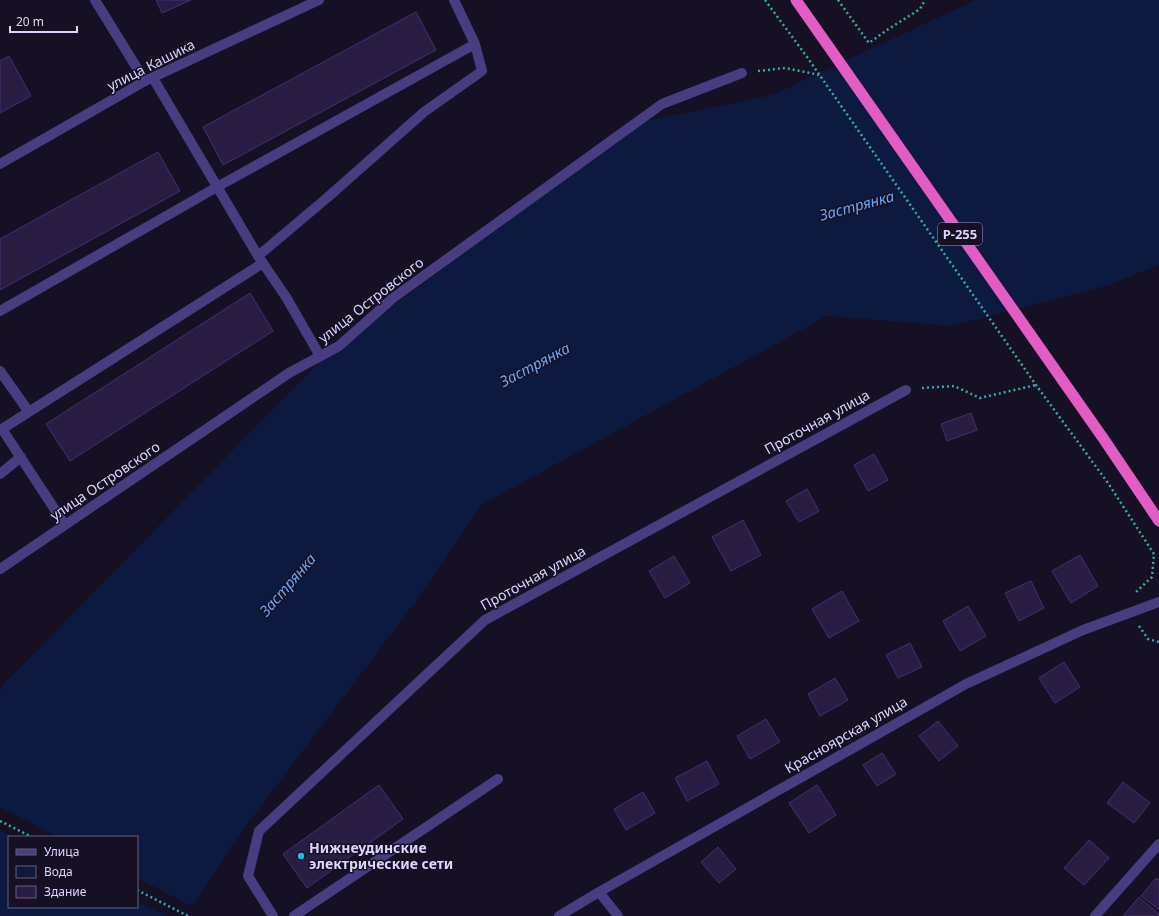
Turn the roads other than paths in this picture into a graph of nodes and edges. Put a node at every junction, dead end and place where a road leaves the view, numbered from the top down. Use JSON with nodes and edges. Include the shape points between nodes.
{"nodes":[{"id":1,"x":95,"y":0,"type":"edge"},
{"id":2,"x":319,"y":0,"type":"edge"},
{"id":3,"x":454,"y":0,"type":"edge"},
{"id":4,"x":796,"y":0,"type":"edge"},
{"id":5,"x":475,"y":44,"type":"junction"},
{"id":6,"x":742,"y":73,"type":"road end"},
{"id":7,"x":149,"y":80,"type":"junction"},
{"id":8,"x":0,"y":164,"type":"edge"},
{"id":9,"x":217,"y":187,"type":"junction"},
{"id":10,"x":261,"y":260,"type":"junction"},
{"id":11,"x":0,"y":311,"type":"edge"},
{"id":12,"x":320,"y":356,"type":"junction"},
{"id":13,"x":0,"y":371,"type":"edge"},
{"id":14,"x":906,"y":390,"type":"road end"},
{"id":15,"x":28,"y":412,"type":"junction"},
{"id":16,"x":21,"y":457,"type":"junction"},
{"id":17,"x":0,"y":474,"type":"edge"},
{"id":18,"x":1159,"y":521,"type":"edge"},
{"id":19,"x":65,"y":525,"type":"junction"},
{"id":20,"x":0,"y":569,"type":"edge"},
{"id":21,"x":1159,"y":602,"type":"edge"},
{"id":22,"x":498,"y":779,"type":"dead end"},
{"id":23,"x":1159,"y":844,"type":"edge"},
{"id":24,"x":599,"y":892,"type":"junction"},
{"id":25,"x":273,"y":916,"type":"edge"},
{"id":26,"x":294,"y":916,"type":"edge"},
{"id":27,"x":559,"y":916,"type":"edge"},
{"id":28,"x":618,"y":916,"type":"edge"},
{"id":29,"x":1095,"y":916,"type":"edge"}],
"edges":[{"from":1,"to":7,"type":"street"},
{"from":2,"to":7,"type":"street","name":"улица Кашика"},
{"from":3,"to":5,"type":"street"},
{"from":4,"to":18,"type":"highway","number":"Р-255"},
{"from":5,"to":9,"type":"street"},
{"from":5,"to":10,"type":"street","via":[[482,70],[424,112]]},
{"from":6,"to":12,"type":"street","name":"улица Островского","via":[[662,104],[393,298],[339,346]]},
{"from":7,"to":8,"type":"street","name":"улица Кашика"},
{"from":7,"to":9,"type":"street"},
{"from":9,"to":10,"type":"street"},
{"from":9,"to":11,"type":"street"},
{"from":10,"to":12,"type":"street"},
{"from":10,"to":15,"type":"street"},
{"from":12,"to":19,"type":"street","name":"улица Островского","via":[[289,374]]},
{"from":13,"to":15,"type":"street"},
{"from":14,"to":25,"type":"street","name":"Проточная улица","via":[[485,620],[259,831],[248,876]]},
{"from":15,"to":16,"type":"street","via":[[2,429]]},
{"from":16,"to":17,"type":"street"},
{"from":16,"to":19,"type":"street"},
{"from":19,"to":20,"type":"street","name":"улица Островского"},
{"from":21,"to":24,"type":"street","name":"Красноярская улица","via":[[1083,630],[966,684]]},
{"from":22,"to":26,"type":"street"},
{"from":23,"to":29,"type":"street"},
{"from":24,"to":27,"type":"street","name":"Красноярская улица"},
{"from":24,"to":28,"type":"street"}]}
